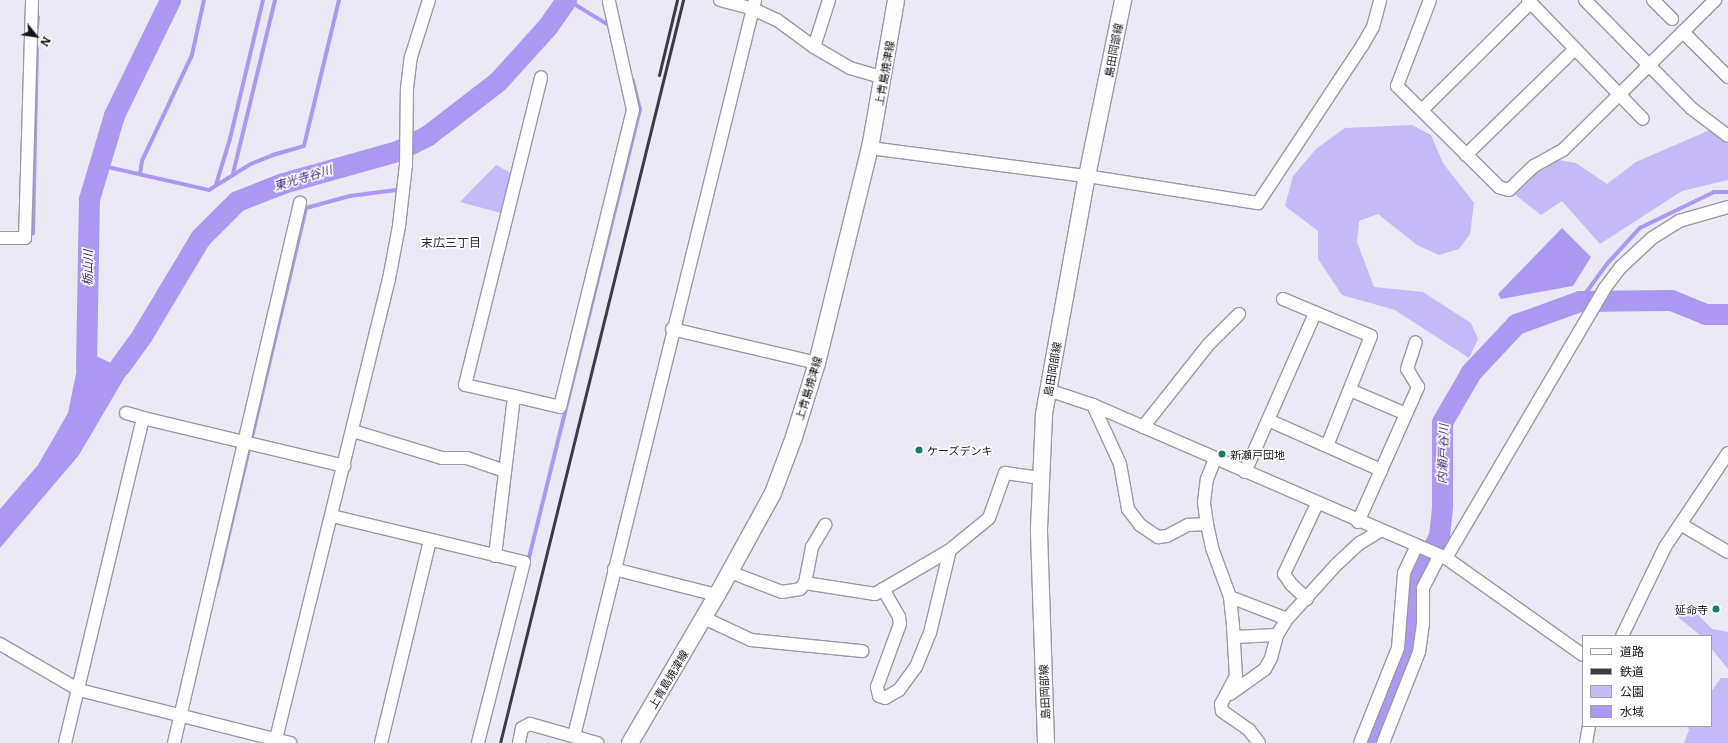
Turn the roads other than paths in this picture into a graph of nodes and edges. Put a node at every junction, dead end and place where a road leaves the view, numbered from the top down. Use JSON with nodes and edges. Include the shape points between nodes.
{"nodes":[{"id":1,"x":32,"y":0,"type":"edge"},
{"id":2,"x":429,"y":0,"type":"edge"},
{"id":3,"x":720,"y":0,"type":"edge"},
{"id":4,"x":830,"y":0,"type":"edge"},
{"id":5,"x":896,"y":0,"type":"edge"},
{"id":6,"x":1123,"y":0,"type":"edge"},
{"id":7,"x":1380,"y":0,"type":"edge"},
{"id":8,"x":1430,"y":0,"type":"edge"},
{"id":9,"x":1585,"y":0,"type":"edge"},
{"id":10,"x":1653,"y":0,"type":"edge"},
{"id":11,"x":1716,"y":0,"type":"edge"},
{"id":12,"x":1530,"y":1,"type":"edge"},
{"id":13,"x":609,"y":2,"type":"dead end"},
{"id":14,"x":754,"y":4,"type":"edge"},
{"id":15,"x":1672,"y":19,"type":"dead end"},
{"id":16,"x":1683,"y":32,"type":"junction"},
{"id":17,"x":814,"y":47,"type":"junction"},
{"id":18,"x":1576,"y":48,"type":"junction"},
{"id":19,"x":1648,"y":65,"type":"junction"},
{"id":20,"x":541,"y":77,"type":"dead end"},
{"id":21,"x":1728,"y":77,"type":"edge"},
{"id":22,"x":884,"y":78,"type":"junction"},
{"id":23,"x":1619,"y":94,"type":"junction"},
{"id":24,"x":1422,"y":110,"type":"junction"},
{"id":25,"x":1643,"y":119,"type":"dead end"},
{"id":26,"x":1728,"y":136,"type":"edge"},
{"id":27,"x":870,"y":148,"type":"junction"},
{"id":28,"x":1466,"y":155,"type":"junction"},
{"id":29,"x":1087,"y":176,"type":"junction"},
{"id":30,"x":300,"y":203,"type":"dead end"},
{"id":31,"x":1728,"y":207,"type":"edge"},
{"id":32,"x":0,"y":238,"type":"edge"},
{"id":33,"x":1283,"y":298,"type":"dead end"},
{"id":34,"x":1315,"y":313,"type":"junction"},
{"id":35,"x":1239,"y":314,"type":"dead end"},
{"id":36,"x":672,"y":329,"type":"junction"},
{"id":37,"x":1416,"y":342,"type":"dead end"},
{"id":38,"x":817,"y":363,"type":"junction"},
{"id":39,"x":1048,"y":390,"type":"junction"},
{"id":40,"x":1350,"y":390,"type":"junction"},
{"id":41,"x":514,"y":396,"type":"junction"},
{"id":42,"x":1093,"y":405,"type":"junction"},
{"id":43,"x":126,"y":413,"type":"dead end"},
{"id":44,"x":1406,"y":414,"type":"junction"},
{"id":45,"x":143,"y":418,"type":"junction"},
{"id":46,"x":1268,"y":420,"type":"junction"},
{"id":47,"x":1143,"y":427,"type":"junction"},
{"id":48,"x":352,"y":431,"type":"junction"},
{"id":49,"x":244,"y":442,"type":"junction"},
{"id":50,"x":1326,"y":446,"type":"junction"},
{"id":51,"x":1728,"y":453,"type":"edge"},
{"id":52,"x":1215,"y":459,"type":"junction"},
{"id":53,"x":344,"y":466,"type":"junction"},
{"id":54,"x":506,"y":470,"type":"junction"},
{"id":55,"x":1381,"y":470,"type":"junction"},
{"id":56,"x":1245,"y":472,"type":"junction"},
{"id":57,"x":1040,"y":478,"type":"junction"},
{"id":58,"x":1317,"y":504,"type":"junction"},
{"id":59,"x":332,"y":516,"type":"junction"},
{"id":60,"x":1358,"y":522,"type":"junction"},
{"id":61,"x":1683,"y":522,"type":"junction"},
{"id":62,"x":1207,"y":524,"type":"junction"},
{"id":63,"x":825,"y":525,"type":"dead end"},
{"id":64,"x":1380,"y":531,"type":"junction"},
{"id":65,"x":430,"y":541,"type":"junction"},
{"id":66,"x":1728,"y":543,"type":"edge"},
{"id":67,"x":1420,"y":549,"type":"junction"},
{"id":68,"x":950,"y":550,"type":"junction"},
{"id":69,"x":1728,"y":552,"type":"edge"},
{"id":70,"x":495,"y":556,"type":"junction"},
{"id":71,"x":1442,"y":557,"type":"junction"},
{"id":72,"x":614,"y":569,"type":"junction"},
{"id":73,"x":730,"y":572,"type":"junction"},
{"id":74,"x":805,"y":583,"type":"junction"},
{"id":75,"x":883,"y":589,"type":"junction"},
{"id":76,"x":717,"y":594,"type":"junction"},
{"id":77,"x":1230,"y":597,"type":"junction"},
{"id":78,"x":1307,"y":599,"type":"junction"},
{"id":79,"x":704,"y":618,"type":"junction"},
{"id":80,"x":1287,"y":619,"type":"junction"},
{"id":81,"x":1277,"y":635,"type":"junction"},
{"id":82,"x":1622,"y":635,"type":"edge"},
{"id":83,"x":1234,"y":637,"type":"junction"},
{"id":84,"x":0,"y":644,"type":"edge"},
{"id":85,"x":862,"y":651,"type":"dead end"},
{"id":86,"x":1582,"y":654,"type":"edge"},
{"id":87,"x":79,"y":690,"type":"junction"},
{"id":88,"x":1225,"y":698,"type":"junction"},
{"id":89,"x":180,"y":715,"type":"junction"},
{"id":90,"x":1589,"y":727,"type":"edge"},
{"id":91,"x":574,"y":736,"type":"junction"},
{"id":92,"x":275,"y":741,"type":"edge"},
{"id":93,"x":65,"y":743,"type":"edge"},
{"id":94,"x":174,"y":743,"type":"edge"},
{"id":95,"x":290,"y":743,"type":"edge"},
{"id":96,"x":380,"y":743,"type":"edge"},
{"id":97,"x":478,"y":743,"type":"edge"},
{"id":98,"x":518,"y":743,"type":"edge"},
{"id":99,"x":597,"y":743,"type":"edge"},
{"id":100,"x":630,"y":743,"type":"edge"},
{"id":101,"x":1046,"y":743,"type":"edge"},
{"id":102,"x":1260,"y":743,"type":"edge"},
{"id":103,"x":1360,"y":743,"type":"edge"},
{"id":104,"x":1383,"y":743,"type":"edge"},
{"id":105,"x":1586,"y":743,"type":"edge"}],
"edges":[{"from":1,"to":32,"type":"street","via":[[25,238]]},
{"from":2,"to":48,"type":"street","via":[[411,57],[406,120],[406,165],[399,226],[389,279]]},
{"from":3,"to":14,"type":"street"},
{"from":4,"to":17,"type":"street"},
{"from":5,"to":22,"type":"main road","name":"上青島焼津線"},
{"from":6,"to":29,"type":"main road","name":"島田岡部線"},
{"from":7,"to":29,"type":"street","via":[[1373,27],[1362,46],[1258,203]]},
{"from":8,"to":24,"type":"street","via":[[1398,86]]},
{"from":9,"to":19,"type":"street"},
{"from":10,"to":15,"type":"street"},
{"from":11,"to":16,"type":"street"},
{"from":12,"to":18,"type":"street"},
{"from":12,"to":24,"type":"street"},
{"from":13,"to":41,"type":"street","via":[[633,110],[560,407]]},
{"from":14,"to":17,"type":"street"},
{"from":14,"to":36,"type":"street"},
{"from":16,"to":19,"type":"street"},
{"from":16,"to":21,"type":"street"},
{"from":17,"to":22,"type":"street","via":[[850,68]]},
{"from":18,"to":23,"type":"street"},
{"from":18,"to":28,"type":"street"},
{"from":19,"to":23,"type":"street"},
{"from":19,"to":26,"type":"street","via":[[1703,120]]},
{"from":20,"to":41,"type":"street","via":[[465,384]]},
{"from":22,"to":27,"type":"main road","name":"上青島焼津線"},
{"from":23,"to":25,"type":"street"},
{"from":23,"to":28,"type":"street","via":[[1563,150],[1534,166],[1509,190],[1498,187]]},
{"from":24,"to":28,"type":"street"},
{"from":27,"to":29,"type":"street"},
{"from":27,"to":38,"type":"main road","name":"上青島焼津線"},
{"from":29,"to":39,"type":"main road","name":"島田岡部線"},
{"from":30,"to":49,"type":"street"},
{"from":31,"to":71,"type":"street","via":[[1696,214],[1664,230],[1634,252],[1605,288]]},
{"from":33,"to":34,"type":"street"},
{"from":34,"to":40,"type":"street","via":[[1371,336]]},
{"from":34,"to":46,"type":"street"},
{"from":35,"to":47,"type":"street","via":[[1208,345]]},
{"from":36,"to":38,"type":"street"},
{"from":36,"to":72,"type":"street"},
{"from":37,"to":44,"type":"street","via":[[1407,369],[1418,387]]},
{"from":38,"to":73,"type":"main road","name":"上青島焼津線","via":[[773,493]]},
{"from":39,"to":42,"type":"street"},
{"from":39,"to":57,"type":"main road","name":"島田岡部線"},
{"from":40,"to":44,"type":"street"},
{"from":40,"to":50,"type":"street"},
{"from":41,"to":54,"type":"street"},
{"from":42,"to":47,"type":"street"},
{"from":42,"to":62,"type":"street","via":[[1120,464],[1128,509],[1140,525],[1158,537],[1167,536],[1188,526]]},
{"from":43,"to":45,"type":"street"},
{"from":44,"to":55,"type":"street"},
{"from":45,"to":49,"type":"street"},
{"from":45,"to":87,"type":"street"},
{"from":46,"to":50,"type":"street"},
{"from":46,"to":56,"type":"street"},
{"from":47,"to":52,"type":"street"},
{"from":48,"to":53,"type":"street"},
{"from":48,"to":54,"type":"street","via":[[442,458],[467,458]]},
{"from":49,"to":53,"type":"street"},
{"from":49,"to":89,"type":"street"},
{"from":50,"to":55,"type":"street"},
{"from":51,"to":61,"type":"street"},
{"from":52,"to":56,"type":"street"},
{"from":52,"to":62,"type":"street","via":[[1207,478],[1204,502]]},
{"from":53,"to":59,"type":"street"},
{"from":54,"to":70,"type":"street"},
{"from":55,"to":60,"type":"street"},
{"from":56,"to":58,"type":"street"},
{"from":57,"to":68,"type":"street","via":[[1004,473],[989,518]]},
{"from":57,"to":101,"type":"main road","name":"島田岡部線"},
{"from":58,"to":60,"type":"street"},
{"from":58,"to":78,"type":"street","via":[[1284,574]]},
{"from":59,"to":65,"type":"street"},
{"from":59,"to":92,"type":"street"},
{"from":60,"to":64,"type":"street"},
{"from":61,"to":66,"type":"street"},
{"from":61,"to":69,"type":"street"},
{"from":61,"to":82,"type":"street","via":[[1665,547]]},
{"from":62,"to":77,"type":"street","via":[[1212,548]]},
{"from":63,"to":74,"type":"street","via":[[812,547]]},
{"from":64,"to":67,"type":"street"},
{"from":64,"to":78,"type":"street","via":[[1360,542]]},
{"from":65,"to":70,"type":"street"},
{"from":65,"to":96,"type":"street"},
{"from":67,"to":71,"type":"street"},
{"from":67,"to":103,"type":"street","via":[[1404,573],[1402,627],[1398,648]]},
{"from":68,"to":75,"type":"street"},
{"from":68,"to":75,"type":"street","via":[[930,633],[916,667],[899,690],[885,698],[879,696],[877,687],[900,624],[899,617]]},
{"from":70,"to":97,"type":"street","via":[[524,562]]},
{"from":71,"to":86,"type":"street"},
{"from":71,"to":104,"type":"street","via":[[1424,588],[1419,652]]},
{"from":72,"to":76,"type":"street"},
{"from":72,"to":91,"type":"street"},
{"from":73,"to":74,"type":"street","via":[[782,592],[794,591]]},
{"from":73,"to":76,"type":"main road","name":"上青島焼津線"},
{"from":74,"to":75,"type":"street","via":[[875,594]]},
{"from":76,"to":79,"type":"main road","name":"上青島焼津線"},
{"from":77,"to":80,"type":"street"},
{"from":77,"to":83,"type":"street"},
{"from":78,"to":80,"type":"street"},
{"from":79,"to":85,"type":"street","via":[[751,640]]},
{"from":79,"to":100,"type":"main road","name":"上青島焼津線"},
{"from":80,"to":81,"type":"street"},
{"from":81,"to":83,"type":"street"},
{"from":81,"to":88,"type":"street","via":[[1271,658],[1265,668]]},
{"from":83,"to":88,"type":"street","via":[[1236,676]]},
{"from":84,"to":87,"type":"street"},
{"from":87,"to":89,"type":"street"},
{"from":87,"to":93,"type":"street"},
{"from":88,"to":102,"type":"street","via":[[1221,704],[1222,711],[1249,730]]},
{"from":89,"to":92,"type":"street"},
{"from":89,"to":94,"type":"street"},
{"from":90,"to":105,"type":"street"},
{"from":91,"to":98,"type":"street","via":[[530,724],[522,728]]},
{"from":91,"to":99,"type":"street"},
{"from":92,"to":95,"type":"street"}]}
